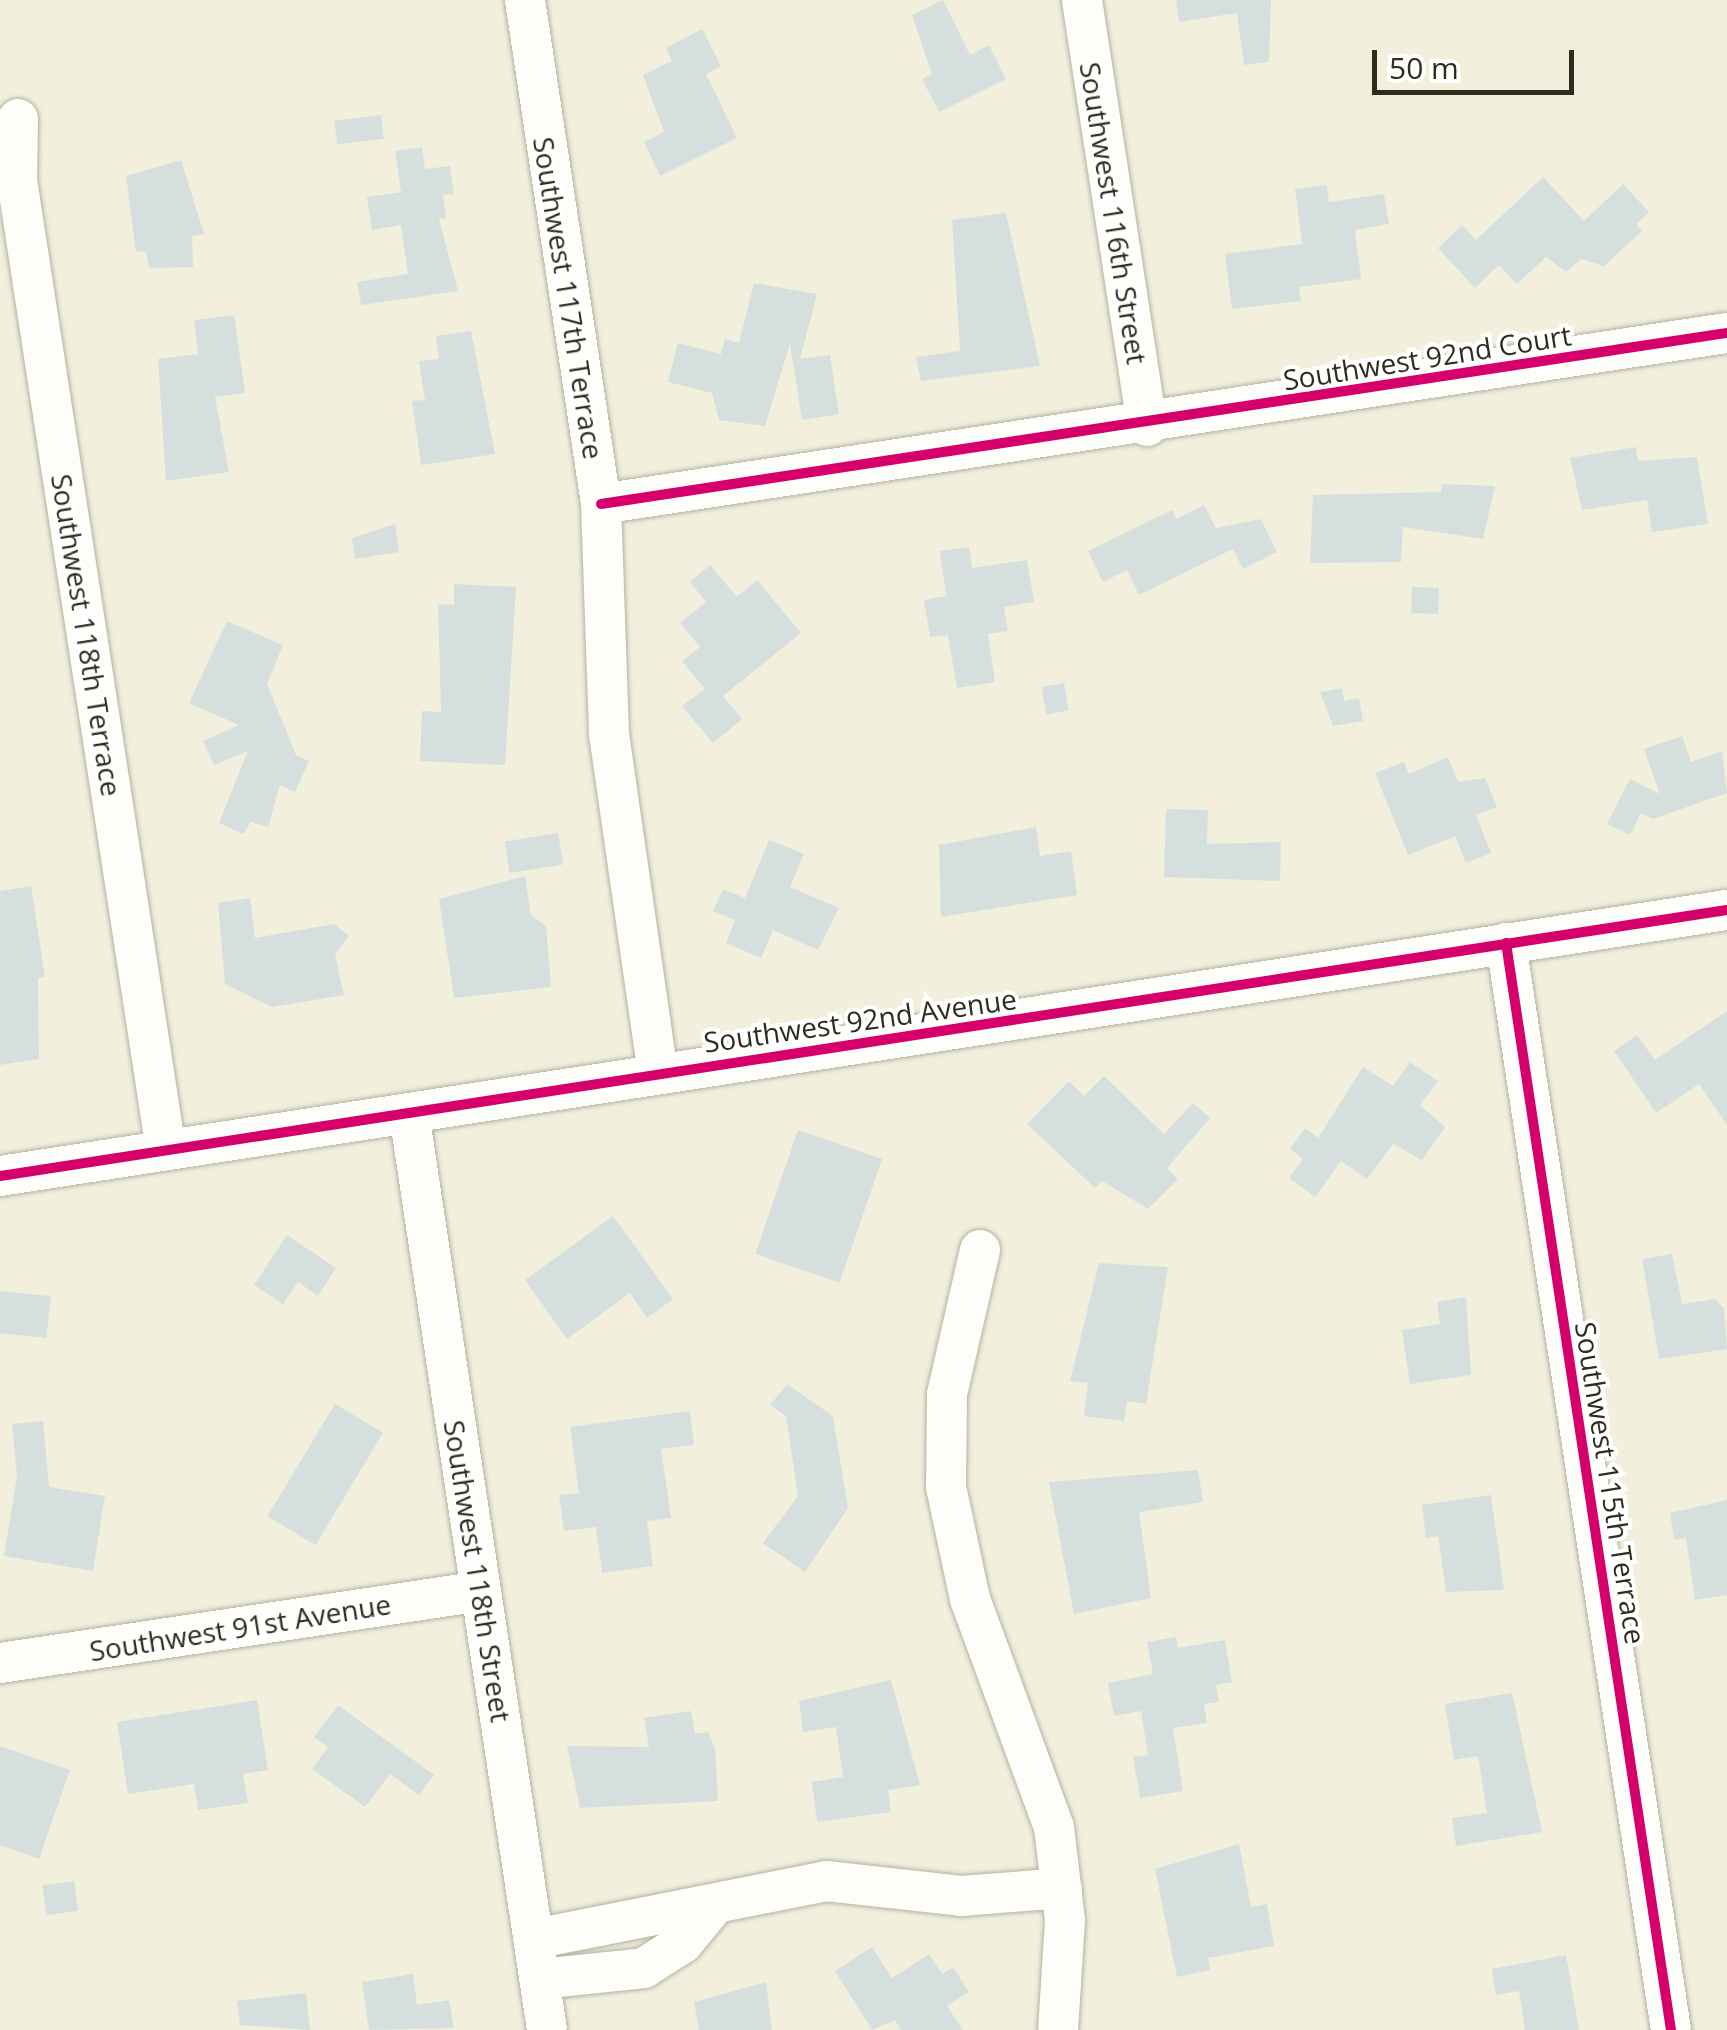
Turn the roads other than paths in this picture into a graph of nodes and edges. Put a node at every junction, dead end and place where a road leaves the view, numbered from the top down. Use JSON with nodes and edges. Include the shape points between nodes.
{"nodes":[{"id":1,"x":525,"y":0,"type":"edge"},
{"id":2,"x":1082,"y":0,"type":"edge"},
{"id":3,"x":18,"y":119,"type":"dead end"},
{"id":4,"x":1727,"y":333,"type":"edge"},
{"id":5,"x":1146,"y":426,"type":"junction"},
{"id":6,"x":601,"y":504,"type":"junction"},
{"id":7,"x":1727,"y":910,"type":"edge"},
{"id":8,"x":1506,"y":943,"type":"junction"},
{"id":9,"x":658,"y":1072,"type":"junction"},
{"id":10,"x":409,"y":1112,"type":"junction"},
{"id":11,"x":166,"y":1150,"type":"junction"},
{"id":12,"x":0,"y":1176,"type":"edge"},
{"id":13,"x":980,"y":1250,"type":"dead end"},
{"id":14,"x":480,"y":1591,"type":"junction"},
{"id":15,"x":0,"y":1663,"type":"edge"},
{"id":16,"x":1062,"y":1888,"type":"junction"},
{"id":17,"x":710,"y":1909,"type":"junction"},
{"id":18,"x":534,"y":1940,"type":"junction"},
{"id":19,"x":540,"y":1980,"type":"junction"},
{"id":20,"x":547,"y":2030,"type":"edge"},
{"id":21,"x":1058,"y":2030,"type":"edge"},
{"id":22,"x":1670,"y":2030,"type":"edge"}],
"edges":[{"from":1,"to":6,"type":"street","name":"Southwest 117th Terrace"},
{"from":2,"to":5,"type":"street","name":"Southwest 116th Street"},
{"from":3,"to":11,"type":"street","name":"Southwest 118th Terrace","via":[[18,180]]},
{"from":4,"to":5,"type":"street","name":"Southwest 92nd Court"},
{"from":5,"to":6,"type":"street","name":"Southwest 92nd Court"},
{"from":6,"to":9,"type":"street","name":"Southwest 117th Terrace","via":[[608,734]]},
{"from":7,"to":8,"type":"street","name":"Southwest 92nd Avenue"},
{"from":8,"to":9,"type":"street","name":"Southwest 92nd Avenue"},
{"from":8,"to":22,"type":"street","name":"Southwest 115th Terrace"},
{"from":9,"to":10,"type":"street","name":"Southwest 92nd Avenue"},
{"from":10,"to":11,"type":"street","name":"Southwest 92nd Avenue"},
{"from":10,"to":14,"type":"street","name":"Southwest 118th Street"},
{"from":11,"to":12,"type":"street","name":"Southwest 92nd Avenue"},
{"from":13,"to":16,"type":"street","via":[[947,1394],[946,1487],[966,1585],[1054,1827]]},
{"from":14,"to":15,"type":"street","name":"Southwest 91st Avenue"},
{"from":14,"to":18,"type":"street","name":"Southwest 118th Street"},
{"from":16,"to":17,"type":"street","via":[[961,1896],[826,1881]]},
{"from":16,"to":21,"type":"street"},
{"from":17,"to":18,"type":"street"},
{"from":17,"to":19,"type":"street","via":[[683,1943],[644,1968]]},
{"from":18,"to":19,"type":"street","name":"Southwest 118th Street"},
{"from":19,"to":20,"type":"street","name":"Southwest 118th Street"}]}
